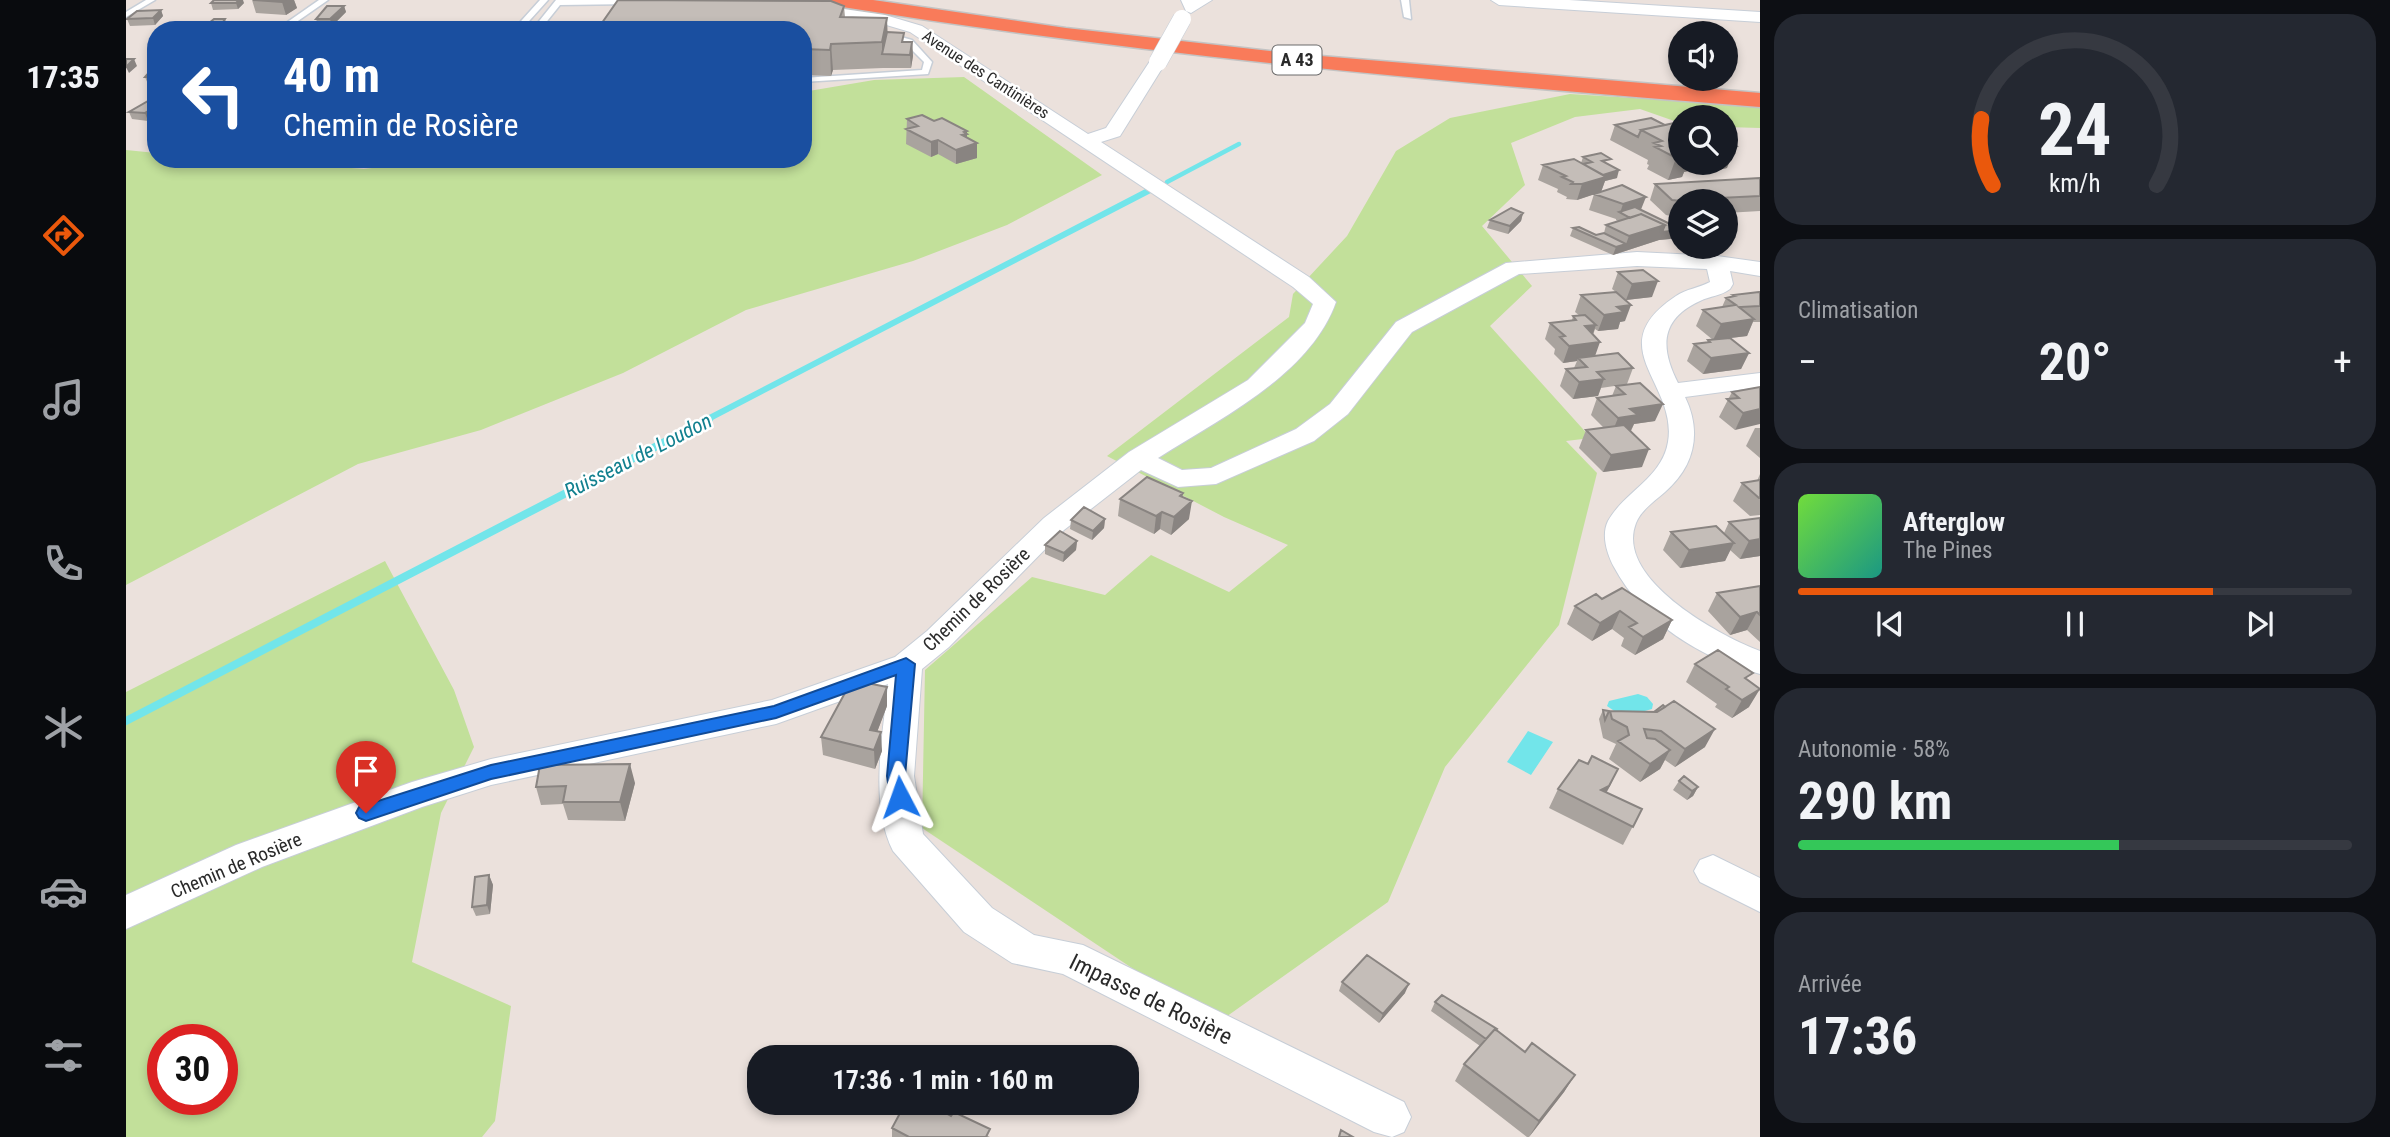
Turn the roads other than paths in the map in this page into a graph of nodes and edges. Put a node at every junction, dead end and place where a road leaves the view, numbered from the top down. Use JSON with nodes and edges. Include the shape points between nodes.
{"nodes":[{"id":1,"x":151,"y":0,"type":"edge"},
{"id":2,"x":324,"y":0,"type":"edge"},
{"id":3,"x":544,"y":0,"type":"edge"},
{"id":4,"x":750,"y":0,"type":"edge"},
{"id":5,"x":836,"y":0,"type":"edge"},
{"id":6,"x":919,"y":0,"type":"edge"},
{"id":7,"x":1405,"y":0,"type":"edge"},
{"id":8,"x":1499,"y":0,"type":"edge"},
{"id":9,"x":560,"y":2,"type":"edge"},
{"id":10,"x":646,"y":2,"type":"edge"},
{"id":11,"x":1192,"y":7,"type":"edge"},
{"id":12,"x":126,"y":15,"type":"edge"},
{"id":13,"x":1408,"y":17,"type":"dead end"},
{"id":14,"x":1760,"y":17,"type":"edge"},
{"id":15,"x":293,"y":21,"type":"edge"},
{"id":16,"x":525,"y":21,"type":"edge"},
{"id":17,"x":544,"y":21,"type":"edge"},
{"id":18,"x":835,"y":23,"type":"edge"},
{"id":19,"x":1668,"y":76,"type":"edge"},
{"id":20,"x":812,"y":79,"type":"edge"},
{"id":21,"x":1738,"y":81,"type":"edge"},
{"id":22,"x":1760,"y":82,"type":"edge"},
{"id":23,"x":1760,"y":100,"type":"edge"},
{"id":24,"x":1057,"y":119,"type":"joint"},
{"id":25,"x":1089,"y":140,"type":"junction"},
{"id":26,"x":1717,"y":263,"type":"junction"},
{"id":27,"x":1760,"y":269,"type":"edge"},
{"id":28,"x":1760,"y":380,"type":"edge"},
{"id":29,"x":1670,"y":391,"type":"junction"},
{"id":30,"x":1139,"y":458,"type":"junction"},
{"id":31,"x":1760,"y":663,"type":"edge"},
{"id":32,"x":906,"y":664,"type":"junction"},
{"id":33,"x":1713,"y":871,"type":"dead end"},
{"id":34,"x":1760,"y":896,"type":"edge"},
{"id":35,"x":126,"y":913,"type":"edge"},
{"id":36,"x":1389,"y":1116,"type":"dead end"}],
"edges":[{"from":1,"to":12,"type":"lane"},
{"from":2,"to":15,"type":"lane"},
{"from":3,"to":16,"type":"lane"},
{"from":4,"to":24,"type":"street","name":"Avenue des Cantinières","via":[[885,20],[916,29]]},
{"from":5,"to":23,"type":"highway","number":"A 43","via":[[1238,54]]},
{"from":6,"to":19,"type":"highway","number":"A 43","via":[[1234,41]]},
{"from":7,"to":13,"type":"lane"},
{"from":8,"to":14,"type":"street"},
{"from":9,"to":10,"type":"lane"},
{"from":9,"to":17,"type":"lane"},
{"from":11,"to":25,"type":"street","bridge":true,"via":[[1113,132]]},
{"from":18,"to":20,"type":"lane","via":[[862,25],[909,42],[928,62],[925,72]]},
{"from":21,"to":22,"type":"highway"},
{"from":24,"to":25,"type":"street","name":"Chemin de Rosière"},
{"from":25,"to":30,"type":"street","name":"Chemin de Rosière","via":[[1325,302],[1316,326],[1257,384]]},
{"from":26,"to":27,"type":"street"},
{"from":26,"to":29,"type":"street","via":[[1722,284],[1688,298],[1659,324],[1654,343],[1656,365]]},
{"from":26,"to":30,"type":"street","via":[[1637,259],[1514,268],[1404,327],[1339,409],[1295,440],[1216,476],[1178,479]]},
{"from":28,"to":29,"type":"street"},
{"from":29,"to":31,"type":"street","via":[[1682,422],[1681,446],[1672,470],[1629,509],[1619,526],[1621,550],[1630,572],[1654,602],[1690,631]]},
{"from":30,"to":32,"type":"street","name":"Chemin de Rosière","via":[[1054,524],[938,639]]},
{"from":32,"to":35,"type":"street","name":"Chemin de Rosière","via":[[776,712],[491,772],[412,796],[249,856]]},
{"from":32,"to":36,"type":"street","name":"Impasse de Rosière","via":[[896,776],[906,840],[978,920],[1026,951],[1069,957]]},
{"from":33,"to":34,"type":"street"}]}
